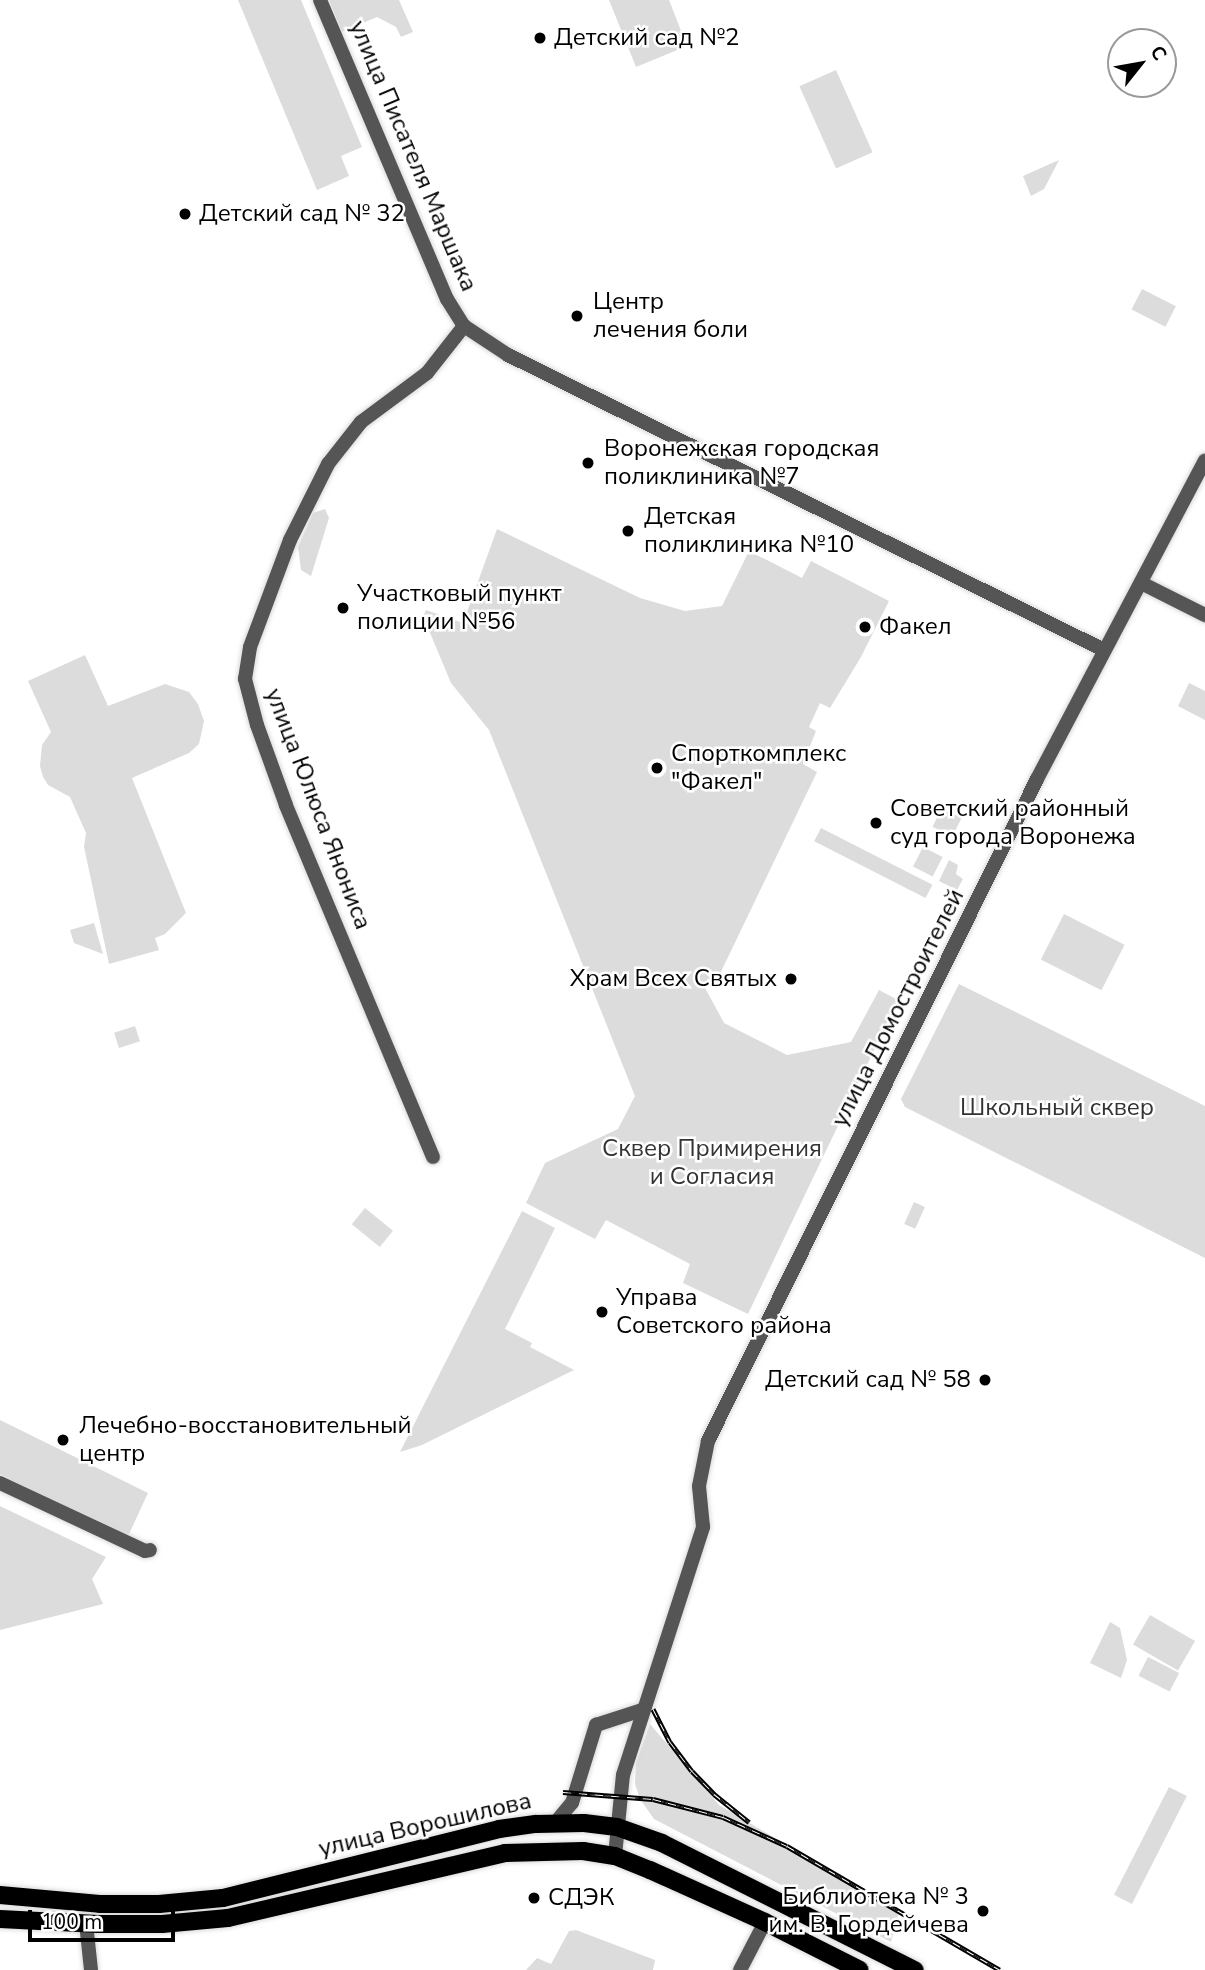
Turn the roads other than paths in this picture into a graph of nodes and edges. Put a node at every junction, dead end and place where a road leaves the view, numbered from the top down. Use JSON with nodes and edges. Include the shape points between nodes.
{"nodes":[{"id":1,"x":320,"y":0,"type":"edge"},
{"id":2,"x":464,"y":326,"type":"junction"},
{"id":3,"x":1205,"y":461,"type":"edge"},
{"id":4,"x":1141,"y":583,"type":"junction"},
{"id":5,"x":1205,"y":615,"type":"edge"},
{"id":6,"x":1104,"y":650,"type":"junction"},
{"id":7,"x":433,"y":1157,"type":"dead end"},
{"id":8,"x":0,"y":1483,"type":"edge"},
{"id":9,"x":150,"y":1550,"type":"dead end"},
{"id":10,"x":642,"y":1710,"type":"junction"},
{"id":11,"x":555,"y":1822,"type":"junction"},
{"id":12,"x":617,"y":1828,"type":"junction"},
{"id":13,"x":615,"y":1856,"type":"junction"},
{"id":14,"x":0,"y":1895,"type":"edge"},
{"id":15,"x":0,"y":1919,"type":"edge"},
{"id":16,"x":765,"y":1922,"type":"junction"},
{"id":17,"x":86,"y":1923,"type":"junction"},
{"id":18,"x":91,"y":1970,"type":"edge"},
{"id":19,"x":740,"y":1970,"type":"edge"},
{"id":20,"x":860,"y":1970,"type":"edge"},
{"id":21,"x":915,"y":1970,"type":"edge"}],
"edges":[{"from":1,"to":2,"type":"street","name":"улица Писателя Маршака","via":[[447,299]]},
{"from":2,"to":6,"type":"street","name":"улица Писателя Маршака","via":[[508,355]]},
{"from":2,"to":7,"type":"street","name":"улица Юлюса Янониса","via":[[427,373],[361,422],[332,457],[290,540],[250,647],[245,679],[286,805]]},
{"from":3,"to":4,"type":"street","name":"улица Домостроителей"},
{"from":4,"to":5,"type":"street"},
{"from":4,"to":6,"type":"street","name":"улица Домостроителей"},
{"from":6,"to":10,"type":"street","name":"улица Домостроителей","via":[[708,1441],[699,1486],[703,1527]]},
{"from":8,"to":9,"type":"street"},
{"from":10,"to":11,"type":"street","via":[[596,1725],[572,1802]]},
{"from":10,"to":12,"type":"street","name":"улица Домостроителей","via":[[623,1774]]},
{"from":11,"to":12,"type":"main road","name":"улица Ворошилова"},
{"from":11,"to":14,"type":"main road","name":"улица Ворошилова","via":[[499,1829],[223,1898],[112,1904]]},
{"from":12,"to":13,"type":"street","name":"улица Домостроителей"},
{"from":12,"to":21,"type":"main road","name":"улица Ворошилова","via":[[717,1868]]},
{"from":13,"to":16,"type":"main road","name":"улица Ворошилова"},
{"from":13,"to":17,"type":"main road","name":"улица Ворошилова","via":[[523,1851],[228,1918]]},
{"from":15,"to":17,"type":"main road","name":"улица Ворошилова"},
{"from":16,"to":19,"type":"street"},
{"from":16,"to":20,"type":"main road","name":"улица Ворошилова"},
{"from":17,"to":18,"type":"street"}]}
